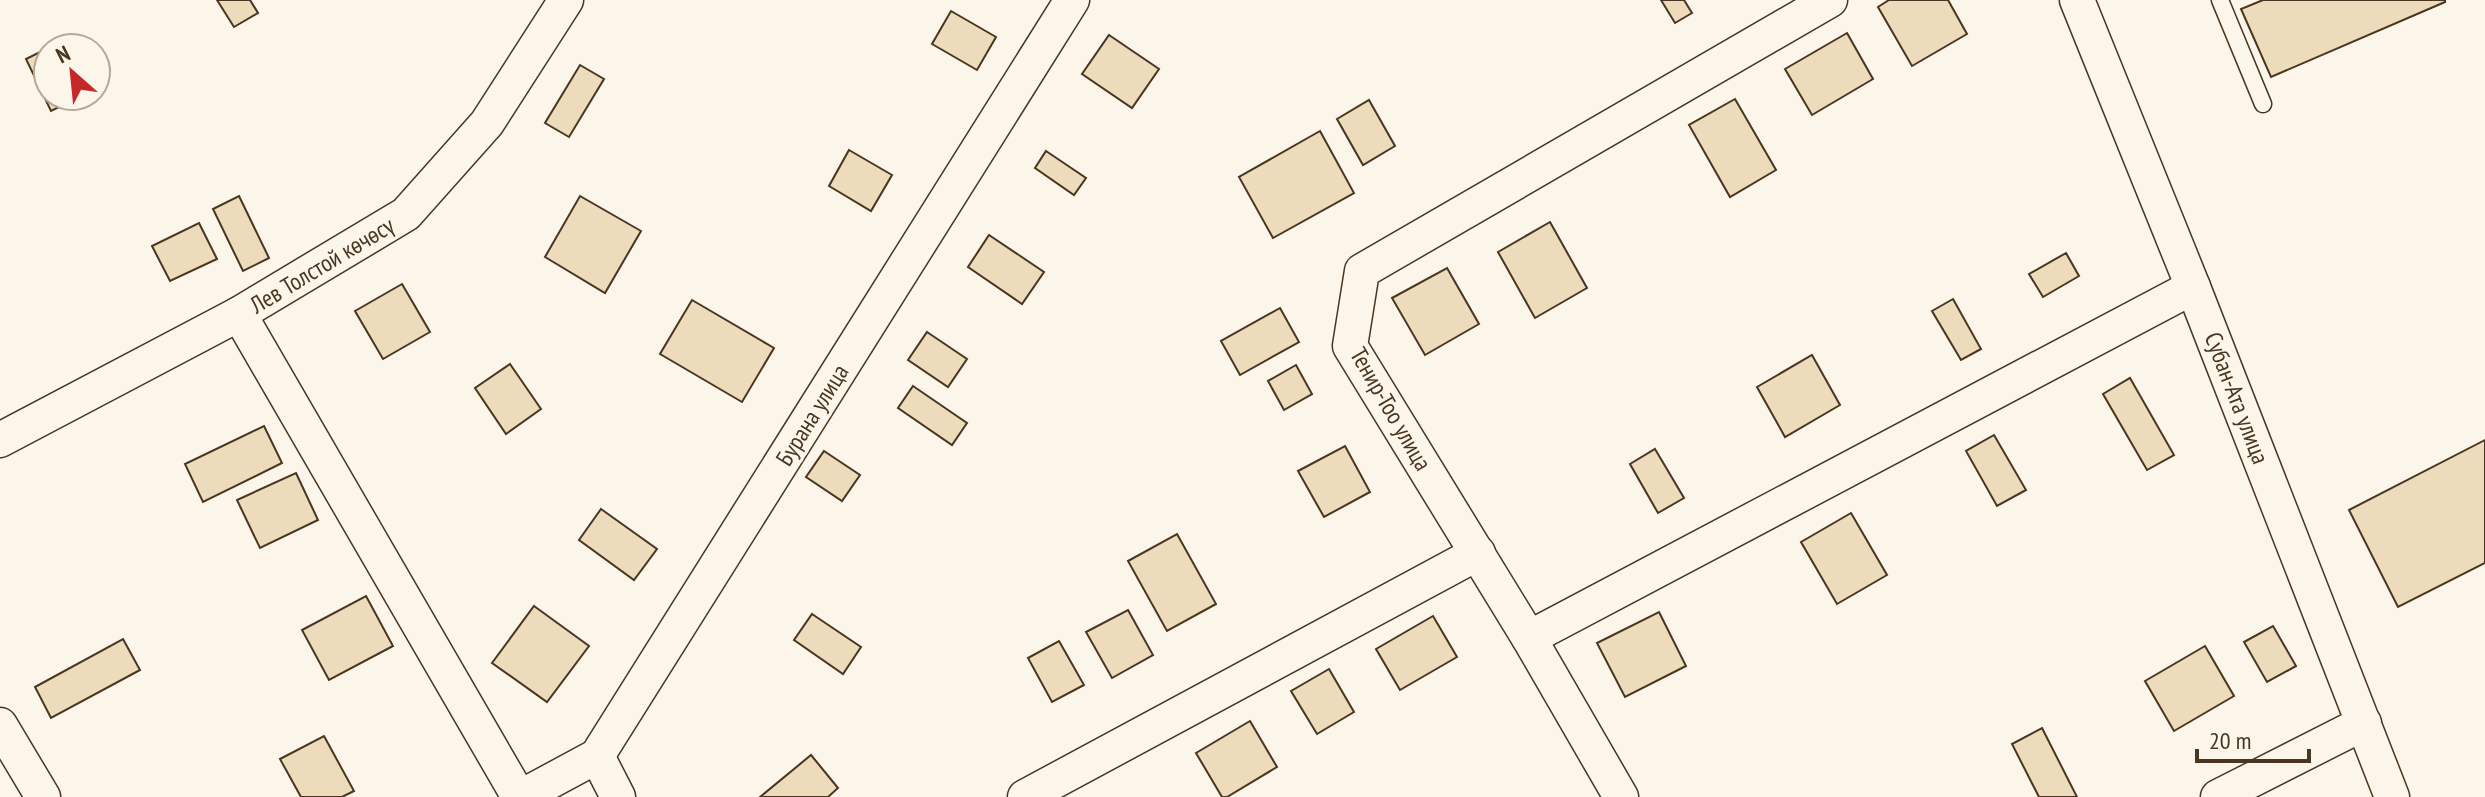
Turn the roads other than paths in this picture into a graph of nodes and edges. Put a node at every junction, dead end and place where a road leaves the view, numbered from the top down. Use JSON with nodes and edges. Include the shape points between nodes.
{"nodes":[{"id":1,"x":566,"y":0,"type":"edge"},
{"id":2,"x":1072,"y":0,"type":"edge"},
{"id":3,"x":1830,"y":0,"type":"edge"},
{"id":4,"x":2077,"y":0,"type":"edge"},
{"id":5,"x":2220,"y":0,"type":"edge"},
{"id":6,"x":2263,"y":104,"type":"dead end"},
{"id":7,"x":2193,"y":287,"type":"junction"},
{"id":8,"x":239,"y":314,"type":"junction"},
{"id":9,"x":0,"y":440,"type":"edge"},
{"id":10,"x":1478,"y":553,"type":"junction"},
{"id":11,"x":1529,"y":638,"type":"junction"},
{"id":12,"x":2364,"y":723,"type":"junction"},
{"id":13,"x":0,"y":725,"type":"edge"},
{"id":14,"x":597,"y":756,"type":"junction"},
{"id":15,"x":43,"y":797,"type":"edge"},
{"id":16,"x":520,"y":797,"type":"edge"},
{"id":17,"x":618,"y":797,"type":"edge"},
{"id":18,"x":1025,"y":797,"type":"edge"},
{"id":19,"x":1621,"y":797,"type":"edge"},
{"id":20,"x":2218,"y":797,"type":"edge"},
{"id":21,"x":2392,"y":797,"type":"edge"}],
"edges":[{"from":1,"to":8,"type":"street","name":"Лев Толстой көчөсү","via":[[487,123],[406,214]]},
{"from":2,"to":14,"type":"street","name":"Бурана улица"},
{"from":3,"to":10,"type":"street","name":"Тенир-Тоо улица","via":[[1362,271],[1350,346]]},
{"from":4,"to":7,"type":"street","name":"Субан-Ата улица"},
{"from":5,"to":6,"type":"lane"},
{"from":7,"to":11,"type":"street"},
{"from":7,"to":12,"type":"street","name":"Субан-Ата улица"},
{"from":8,"to":9,"type":"street","name":"Лев Толстой көчөсү"},
{"from":8,"to":16,"type":"street"},
{"from":10,"to":11,"type":"street","name":"Тенир-Тоо улица"},
{"from":10,"to":18,"type":"street"},
{"from":11,"to":19,"type":"street","name":"Тенир-Тоо улица"},
{"from":12,"to":20,"type":"street"},
{"from":12,"to":21,"type":"street","name":"Субан-Ата улица"},
{"from":13,"to":15,"type":"street"},
{"from":14,"to":16,"type":"street","name":"Бурана улица"},
{"from":14,"to":17,"type":"street"}]}
